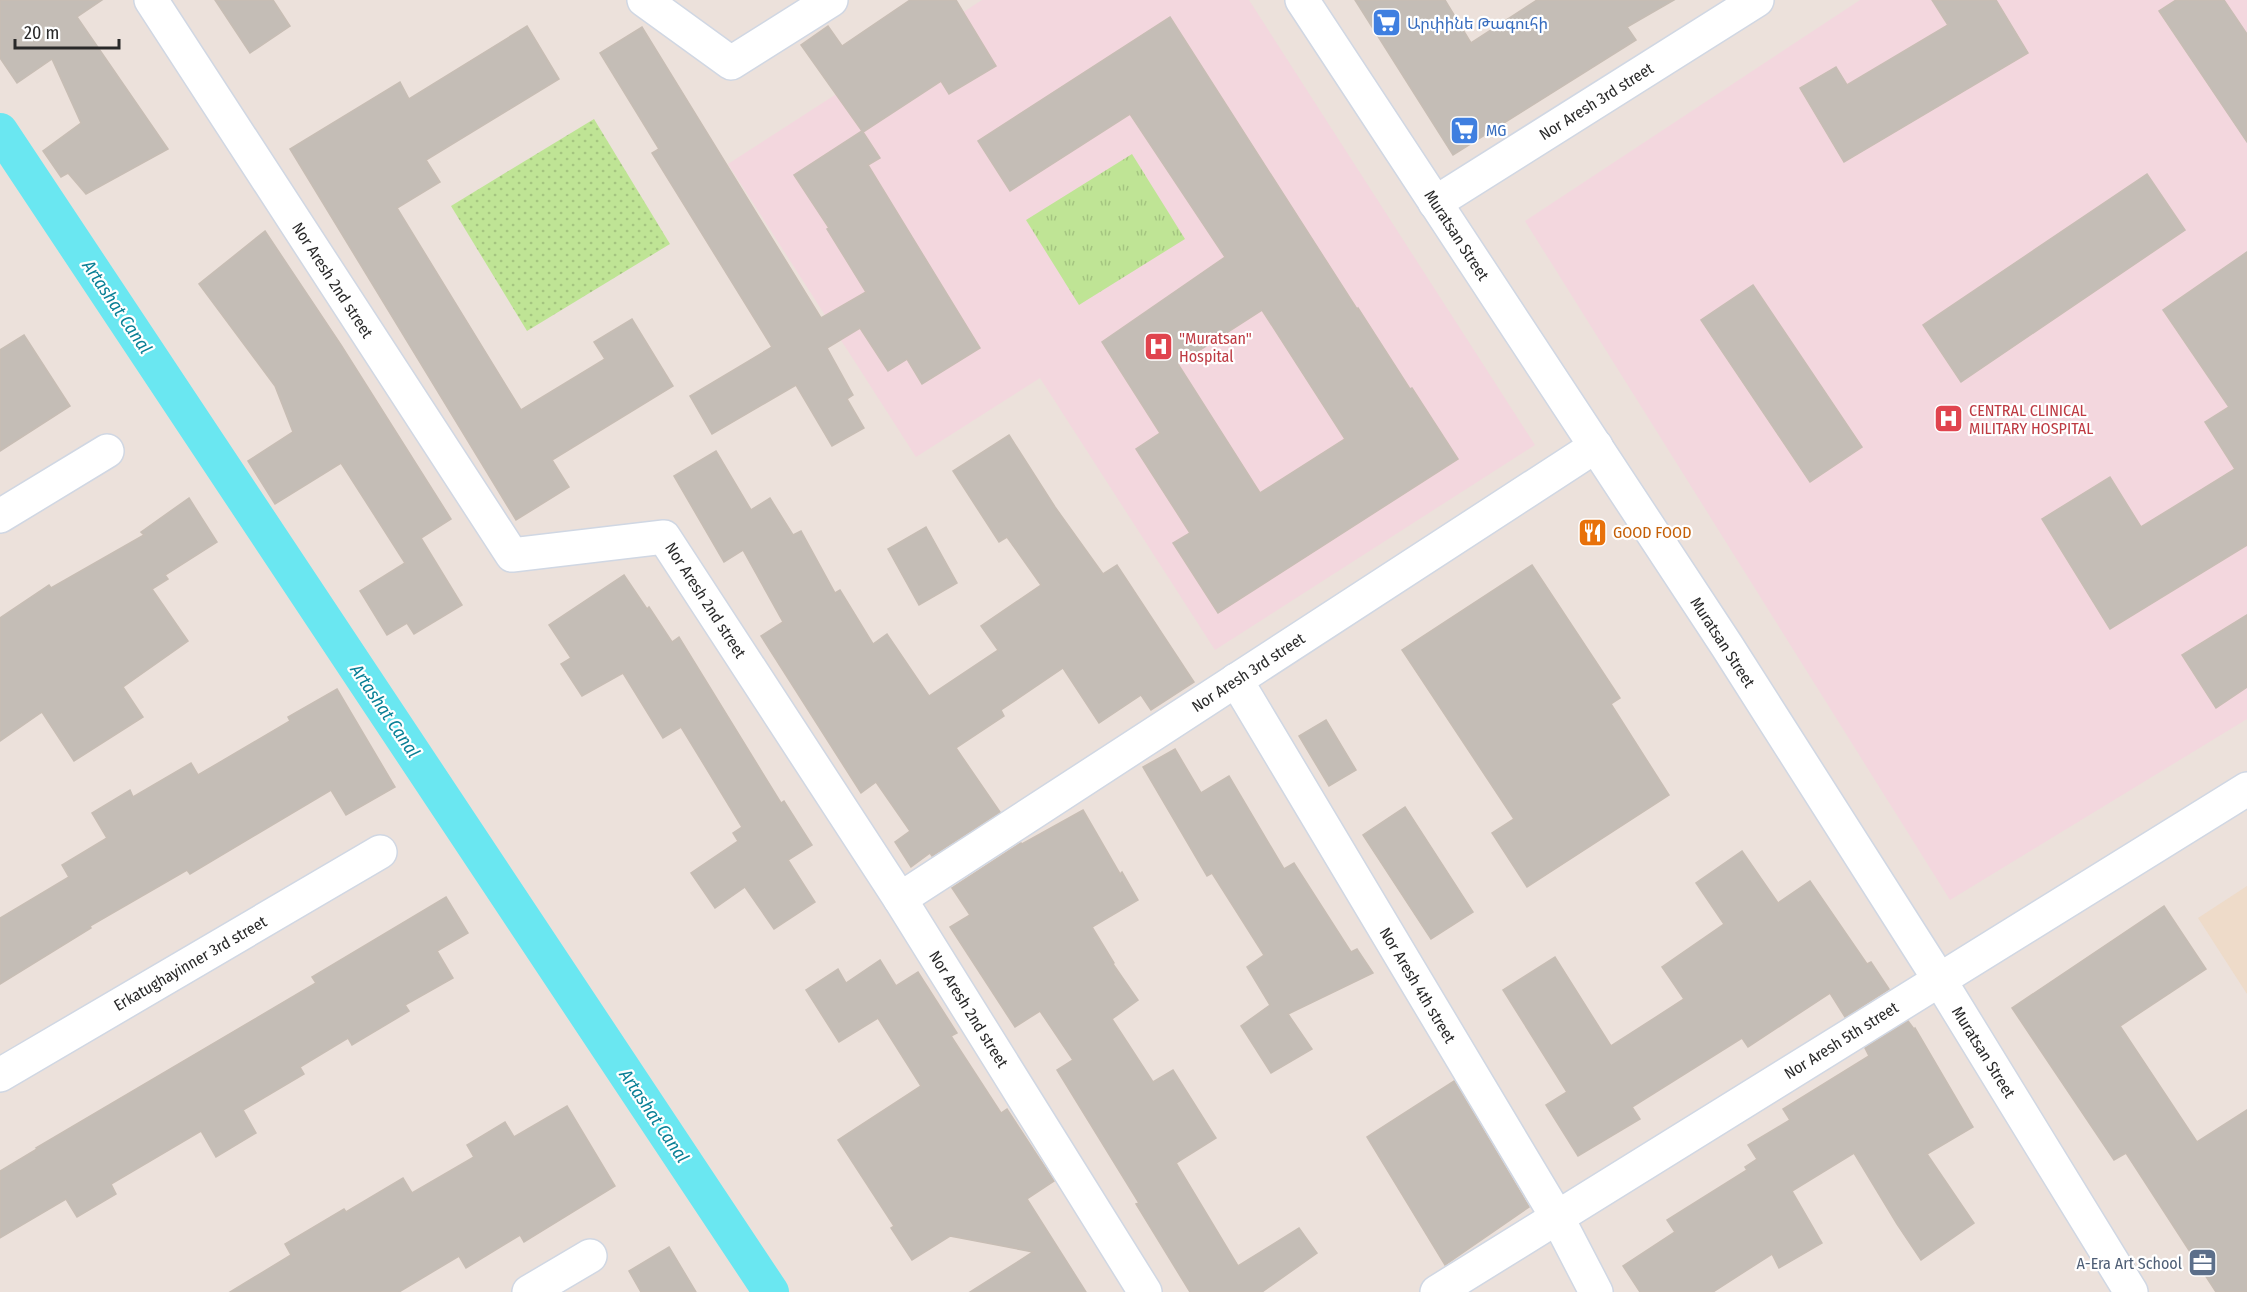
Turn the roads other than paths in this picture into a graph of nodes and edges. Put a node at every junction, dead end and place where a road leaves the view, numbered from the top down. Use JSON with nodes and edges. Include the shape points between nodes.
{"nodes":[{"id":1,"x":151,"y":0,"type":"edge"},
{"id":2,"x":644,"y":0,"type":"edge"},
{"id":3,"x":831,"y":0,"type":"edge"},
{"id":4,"x":1302,"y":0,"type":"edge"},
{"id":5,"x":1757,"y":0,"type":"edge"},
{"id":6,"x":1436,"y":203,"type":"junction"},
{"id":7,"x":1596,"y":446,"type":"junction"},
{"id":8,"x":107,"y":451,"type":"dead end"},
{"id":9,"x":0,"y":516,"type":"edge"},
{"id":10,"x":1236,"y":680,"type":"junction"},
{"id":11,"x":2247,"y":789,"type":"edge"},
{"id":12,"x":380,"y":852,"type":"dead end"},
{"id":13,"x":900,"y":899,"type":"junction"},
{"id":14,"x":1939,"y":979,"type":"junction"},
{"id":15,"x":0,"y":1075,"type":"edge"},
{"id":16,"x":1557,"y":1217,"type":"junction"},
{"id":17,"x":590,"y":1256,"type":"dead end"},
{"id":18,"x":529,"y":1292,"type":"edge"},
{"id":19,"x":1145,"y":1292,"type":"edge"},
{"id":20,"x":1437,"y":1292,"type":"edge"},
{"id":21,"x":1596,"y":1292,"type":"edge"},
{"id":22,"x":2131,"y":1292,"type":"edge"}],
"edges":[{"from":1,"to":13,"type":"street","name":"Nor Aresh 2nd street","via":[[512,555],[664,537]]},
{"from":2,"to":3,"type":"street","via":[[731,63]]},
{"from":4,"to":6,"type":"street","name":"Muratsan Street"},
{"from":5,"to":6,"type":"street","name":"Nor Aresh 3rd street"},
{"from":6,"to":7,"type":"street","name":"Muratsan Street"},
{"from":7,"to":10,"type":"street","name":"Nor Aresh 3rd street"},
{"from":7,"to":14,"type":"street","name":"Muratsan Street"},
{"from":8,"to":9,"type":"street"},
{"from":10,"to":13,"type":"street","name":"Nor Aresh 3rd street"},
{"from":10,"to":16,"type":"street","name":"Nor Aresh 4th street"},
{"from":11,"to":14,"type":"street","name":"Nor Aresh 5th street"},
{"from":12,"to":15,"type":"street","name":"Erkatughayinner 3rd street"},
{"from":13,"to":19,"type":"street","name":"Nor Aresh 2nd street"},
{"from":14,"to":16,"type":"street","name":"Nor Aresh 5th street"},
{"from":14,"to":22,"type":"street","name":"Muratsan Street"},
{"from":16,"to":20,"type":"street","name":"Nor Aresh 5th street"},
{"from":16,"to":21,"type":"street","name":"Nor Aresh 4th street"},
{"from":17,"to":18,"type":"street"}]}
